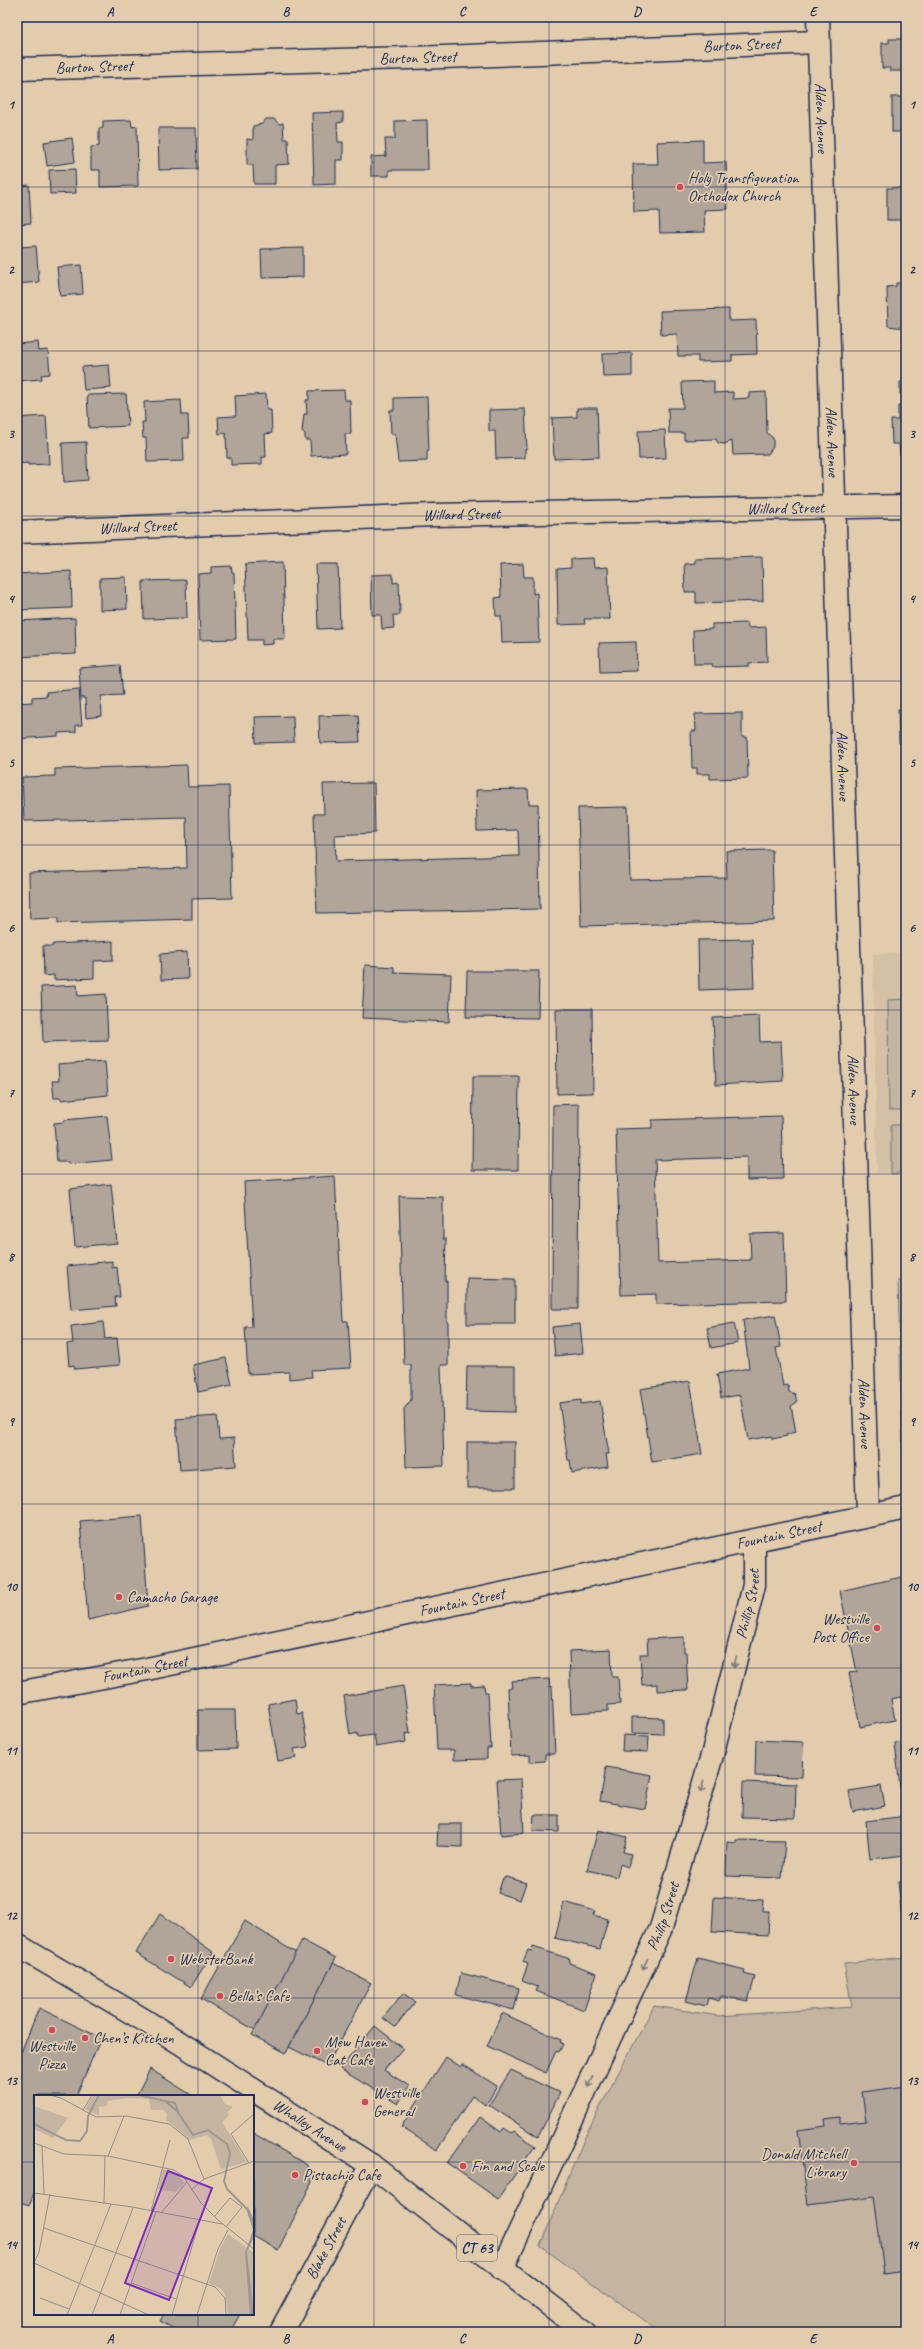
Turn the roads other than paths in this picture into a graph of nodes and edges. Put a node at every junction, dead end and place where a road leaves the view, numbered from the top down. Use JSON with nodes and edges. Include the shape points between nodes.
{"nodes":[{"id":1,"x":818,"y":17,"type":"edge"},
{"id":2,"x":818,"y":42,"type":"junction"},
{"id":3,"x":17,"y":69,"type":"edge"},
{"id":4,"x":906,"y":506,"type":"edge"},
{"id":5,"x":834,"y":508,"type":"junction"},
{"id":6,"x":17,"y":532,"type":"edge"},
{"id":7,"x":906,"y":1508,"type":"edge"},
{"id":8,"x":868,"y":1514,"type":"junction"},
{"id":9,"x":754,"y":1541,"type":"junction"},
{"id":10,"x":17,"y":1693,"type":"edge"},
{"id":11,"x":17,"y":1945,"type":"edge"},
{"id":12,"x":371,"y":2165,"type":"junction"},
{"id":13,"x":502,"y":2269,"type":"junction"},
{"id":14,"x":281,"y":2332,"type":"edge"},
{"id":15,"x":584,"y":2332,"type":"edge"}],
"edges":[{"from":1,"to":2,"type":"street","name":"Alden Avenue"},
{"from":2,"to":3,"type":"street","name":"Burton Street","via":[[435,58]]},
{"from":2,"to":5,"type":"street","name":"Alden Avenue"},
{"from":4,"to":5,"type":"street","name":"Willard Street"},
{"from":5,"to":6,"type":"street","name":"Willard Street","via":[[434,515]]},
{"from":5,"to":8,"type":"street","name":"Alden Avenue"},
{"from":7,"to":8,"type":"street","name":"Fountain Street"},
{"from":8,"to":9,"type":"street","name":"Fountain Street"},
{"from":9,"to":10,"type":"street","name":"Fountain Street","via":[[148,1669]]},
{"from":9,"to":13,"type":"street","name":"Phillip Street","one_way":true,"via":[[754,1585],[713,1752],[661,1928]]},
{"from":11,"to":12,"type":"street","name":"Whalley Avenue","number":"CT 63","via":[[144,2020]]},
{"from":12,"to":13,"type":"street","name":"Whalley Avenue","number":"CT 63"},
{"from":12,"to":14,"type":"street","name":"Blake Street"},
{"from":13,"to":15,"type":"street","name":"Whalley Avenue","number":"CT 63"}]}
